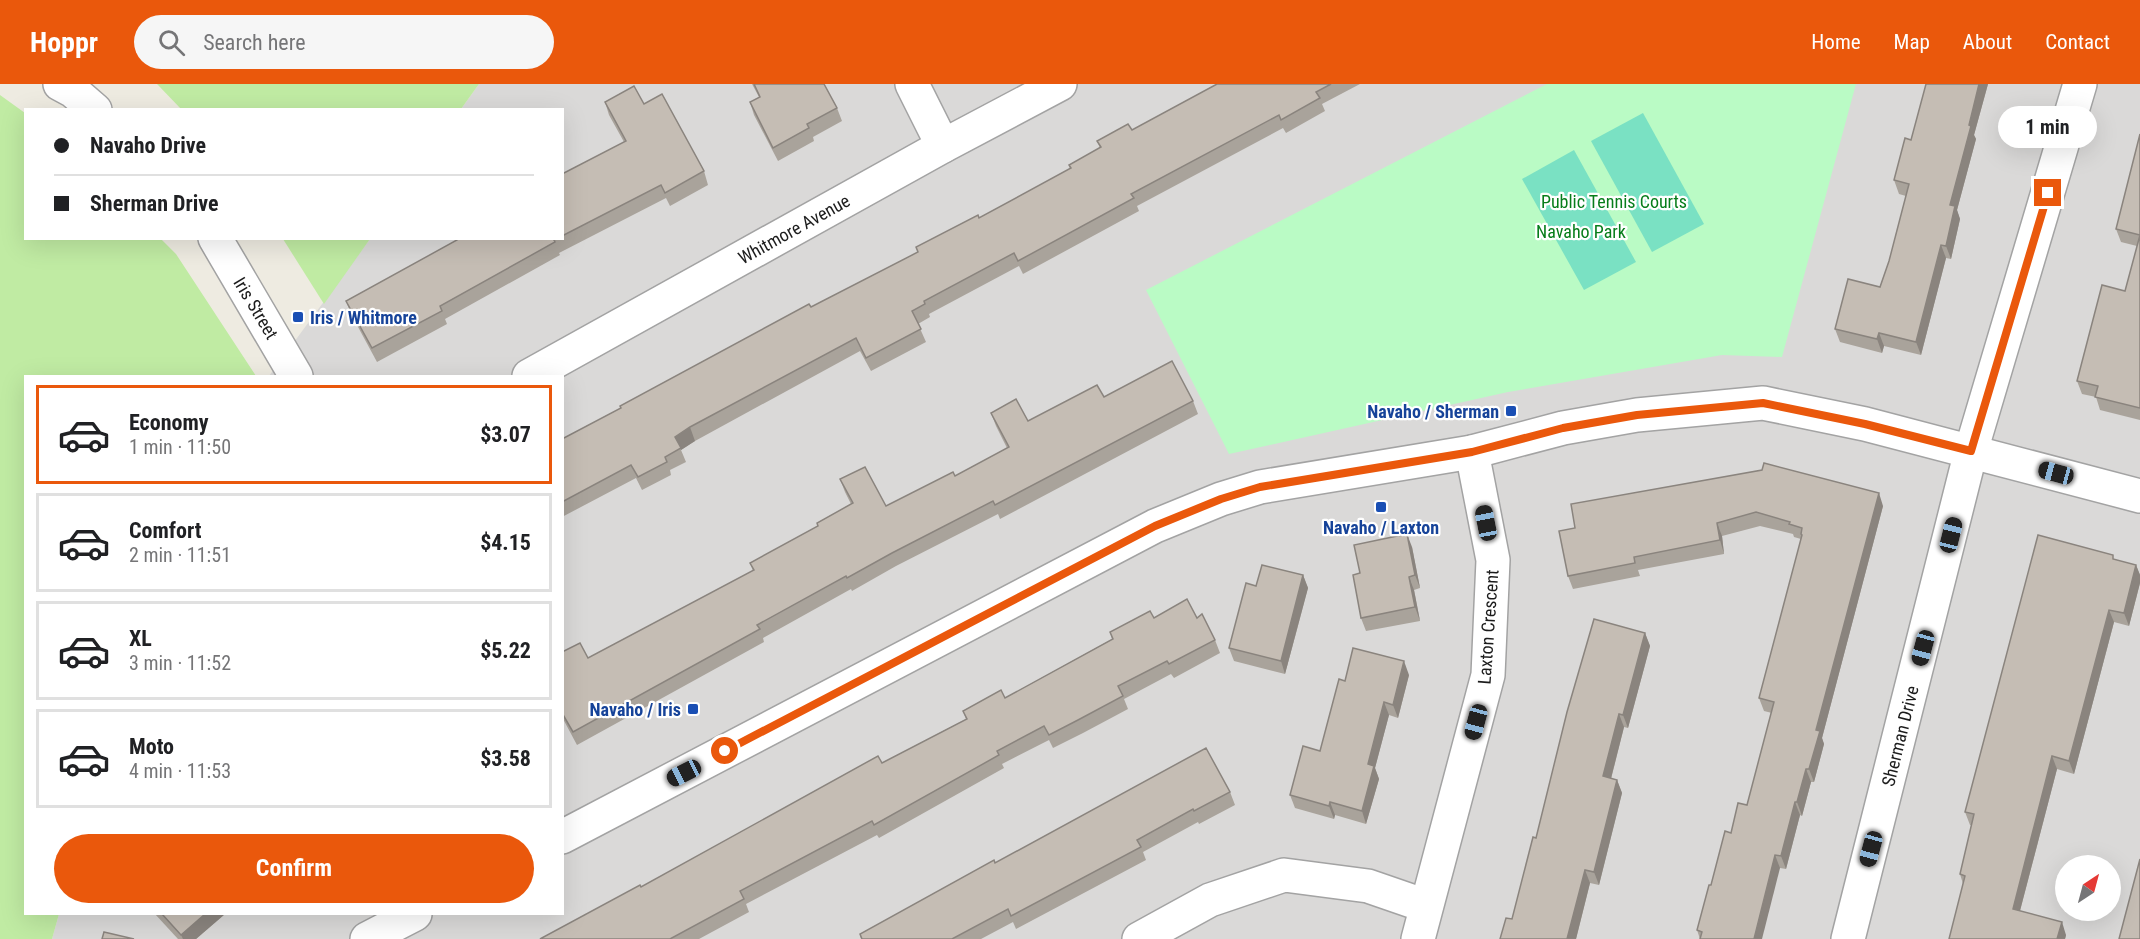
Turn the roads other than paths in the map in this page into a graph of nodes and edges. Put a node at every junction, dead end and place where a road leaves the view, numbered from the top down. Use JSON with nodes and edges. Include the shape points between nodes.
{"nodes":[{"id":1,"x":60,"y":84,"type":"edge"},
{"id":2,"x":912,"y":84,"type":"edge"},
{"id":3,"x":1060,"y":84,"type":"edge"},
{"id":4,"x":2080,"y":84,"type":"edge"},
{"id":5,"x":92,"y":108,"type":"edge"},
{"id":6,"x":943,"y":146,"type":"junction"},
{"id":7,"x":216,"y":240,"type":"edge"},
{"id":8,"x":295,"y":375,"type":"edge"},
{"id":9,"x":531,"y":375,"type":"edge"},
{"id":10,"x":1971,"y":451,"type":"junction"},
{"id":11,"x":1472,"y":452,"type":"junction"},
{"id":12,"x":2140,"y":496,"type":"edge"},
{"id":13,"x":564,"y":836,"type":"edge"},
{"id":14,"x":1426,"y":906,"type":"junction"},
{"id":15,"x":413,"y":915,"type":"edge"},
{"id":16,"x":366,"y":939,"type":"edge"},
{"id":17,"x":1139,"y":939,"type":"edge"},
{"id":18,"x":1418,"y":939,"type":"edge"},
{"id":19,"x":1848,"y":939,"type":"edge"}],
"edges":[{"from":1,"to":5,"type":"street"},
{"from":2,"to":6,"type":"street"},
{"from":3,"to":6,"type":"street","name":"Whitmore Avenue"},
{"from":4,"to":10,"type":"street","name":"Sherman Drive"},
{"from":6,"to":9,"type":"street","name":"Whitmore Avenue"},
{"from":7,"to":8,"type":"street","name":"Iris Street"},
{"from":10,"to":11,"type":"street","via":[[1763,403],[1637,415],[1563,428]]},
{"from":10,"to":12,"type":"street"},
{"from":10,"to":19,"type":"street","name":"Sherman Drive"},
{"from":11,"to":13,"type":"street","via":[[1260,487],[1199,508],[1145,532]]},
{"from":11,"to":14,"type":"street","name":"Laxton Crescent","via":[[1493,561],[1488,675]]},
{"from":14,"to":17,"type":"street","via":[[1368,885],[1284,875],[1210,900]]},
{"from":14,"to":18,"type":"street","name":"Laxton Crescent"},
{"from":15,"to":16,"type":"street"}]}
